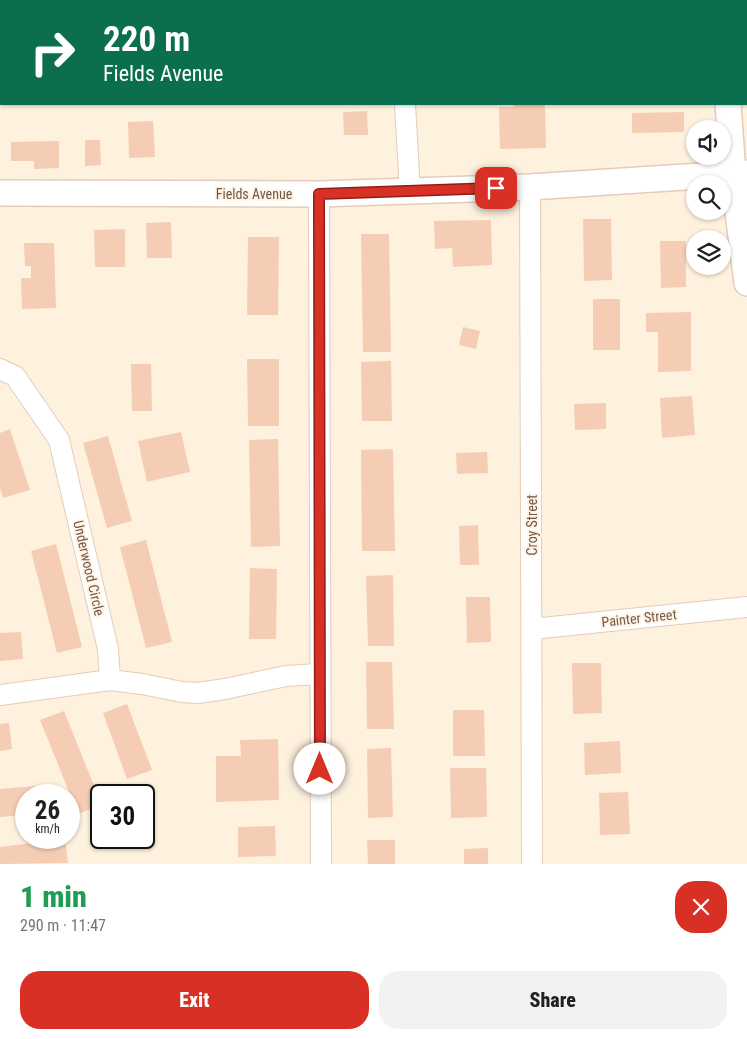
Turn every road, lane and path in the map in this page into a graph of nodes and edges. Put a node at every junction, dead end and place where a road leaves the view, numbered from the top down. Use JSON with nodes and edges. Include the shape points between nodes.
{"nodes":[{"id":1,"x":406,"y":105,"type":"edge"},
{"id":2,"x":728,"y":105,"type":"edge"},
{"id":3,"x":740,"y":173,"type":"edge"},
{"id":4,"x":530,"y":187,"type":"junction"},
{"id":5,"x":410,"y":192,"type":"junction"},
{"id":6,"x":0,"y":193,"type":"edge"},
{"id":7,"x":319,"y":194,"type":"junction"},
{"id":8,"x":747,"y":284,"type":"edge"},
{"id":9,"x":0,"y":369,"type":"edge"},
{"id":10,"x":747,"y":607,"type":"edge"},
{"id":11,"x":532,"y":629,"type":"junction"},
{"id":12,"x":320,"y":674,"type":"junction"},
{"id":13,"x":110,"y":680,"type":"junction"},
{"id":14,"x":0,"y":695,"type":"edge"},
{"id":15,"x":321,"y":864,"type":"edge"},
{"id":16,"x":532,"y":864,"type":"edge"}],
"edges":[{"from":1,"to":5,"type":"street"},
{"from":2,"to":3,"type":"street"},
{"from":3,"to":4,"type":"street","name":"Fields Avenue"},
{"from":3,"to":8,"type":"street"},
{"from":4,"to":5,"type":"street","name":"Fields Avenue"},
{"from":4,"to":11,"type":"street","name":"Croy Street"},
{"from":5,"to":7,"type":"street","name":"Fields Avenue"},
{"from":6,"to":7,"type":"street","name":"Fields Avenue"},
{"from":7,"to":12,"type":"street"},
{"from":9,"to":13,"type":"street","name":"Underwood Circle","via":[[15,376],[59,440],[108,649]]},
{"from":10,"to":11,"type":"street","name":"Painter Street"},
{"from":11,"to":16,"type":"street","name":"Croy Street"},
{"from":12,"to":13,"type":"street","via":[[286,676],[198,693]]},
{"from":12,"to":15,"type":"street"},
{"from":13,"to":14,"type":"street"}]}
